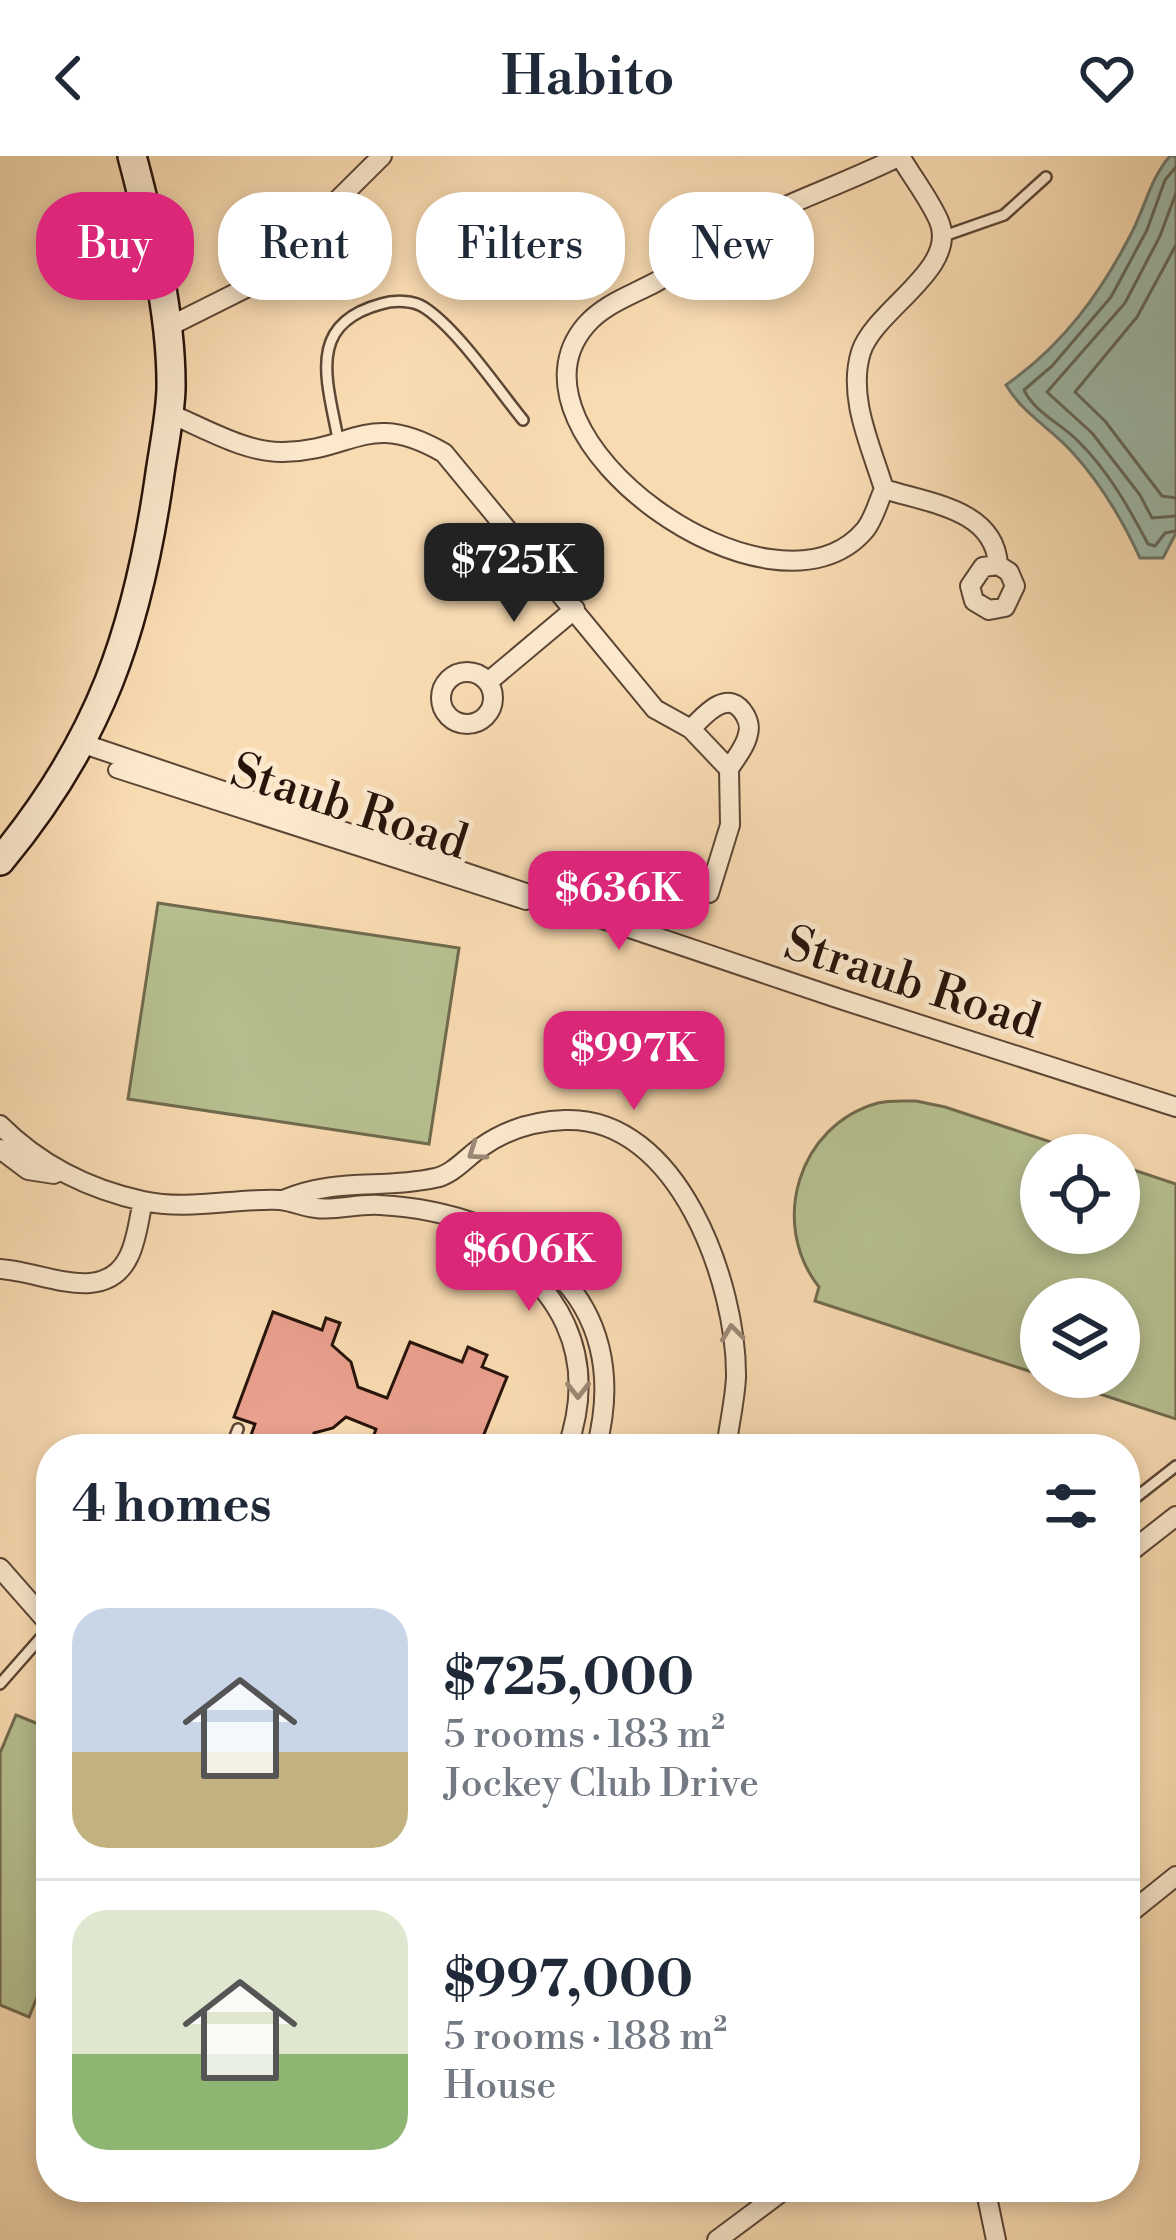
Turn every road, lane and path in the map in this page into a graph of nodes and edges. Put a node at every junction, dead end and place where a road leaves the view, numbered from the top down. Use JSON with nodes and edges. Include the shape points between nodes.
{"nodes":[{"id":1,"x":132,"y":156,"type":"edge"},
{"id":2,"x":382,"y":156,"type":"edge"},
{"id":3,"x":900,"y":156,"type":"edge"},
{"id":4,"x":1046,"y":177,"type":"dead end"},
{"id":5,"x":941,"y":237,"type":"junction"},
{"id":6,"x":164,"y":329,"type":"junction"},
{"id":7,"x":168,"y":413,"type":"junction"},
{"id":8,"x":523,"y":420,"type":"dead end"},
{"id":9,"x":338,"y":440,"type":"junction"},
{"id":10,"x":884,"y":489,"type":"junction"},
{"id":11,"x":998,"y":565,"type":"dead end"},
{"id":12,"x":574,"y":609,"type":"junction"},
{"id":13,"x":488,"y":682,"type":"dead end"},
{"id":14,"x":691,"y":729,"type":"junction"},
{"id":15,"x":81,"y":743,"type":"junction"},
{"id":16,"x":729,"y":769,"type":"junction"},
{"id":17,"x":116,"y":770,"type":"dead end"},
{"id":18,"x":0,"y":860,"type":"edge"},
{"id":19,"x":709,"y":893,"type":"dead end"},
{"id":20,"x":1176,"y":1110,"type":"edge"},
{"id":21,"x":0,"y":1125,"type":"edge"},
{"id":22,"x":0,"y":1149,"type":"edge"},
{"id":23,"x":71,"y":1176,"type":"junction"},
{"id":24,"x":283,"y":1200,"type":"junction"},
{"id":25,"x":143,"y":1201,"type":"junction"},
{"id":26,"x":435,"y":1214,"type":"junction"},
{"id":27,"x":0,"y":1269,"type":"edge"},
{"id":28,"x":238,"y":1429,"type":"dead end"},
{"id":29,"x":236,"y":1434,"type":"edge"},
{"id":30,"x":571,"y":1434,"type":"edge"},
{"id":31,"x":600,"y":1434,"type":"edge"},
{"id":32,"x":727,"y":1434,"type":"edge"},
{"id":33,"x":1176,"y":1466,"type":"edge"},
{"id":34,"x":1140,"y":1494,"type":"edge"},
{"id":35,"x":1176,"y":1516,"type":"edge"},
{"id":36,"x":1140,"y":1544,"type":"edge"},
{"id":37,"x":0,"y":1568,"type":"edge"},
{"id":38,"x":36,"y":1609,"type":"edge"},
{"id":39,"x":36,"y":1643,"type":"edge"},
{"id":40,"x":0,"y":1684,"type":"edge"},
{"id":41,"x":1176,"y":1876,"type":"edge"},
{"id":42,"x":1140,"y":1905,"type":"edge"},
{"id":43,"x":768,"y":2202,"type":"edge"},
{"id":44,"x":988,"y":2202,"type":"edge"},
{"id":45,"x":717,"y":2240,"type":"edge"},
{"id":46,"x":996,"y":2240,"type":"edge"}],
"edges":[{"from":1,"to":6,"type":"main road","via":[[155,247]]},
{"from":2,"to":6,"type":"street","via":[[252,285]]},
{"from":3,"to":5,"type":"street"},
{"from":3,"to":10,"type":"street","via":[[746,226],[597,314],[566,369],[573,413],[628,488],[661,516],[735,550],[790,561],[835,550],[866,529]]},
{"from":4,"to":5,"type":"lane","via":[[1004,214]]},
{"from":5,"to":10,"type":"street","via":[[936,259],[862,348],[857,394]]},
{"from":6,"to":7,"type":"main road"},
{"from":7,"to":9,"type":"street","via":[[262,450]]},
{"from":7,"to":15,"type":"main road","via":[[129,630]]},
{"from":8,"to":9,"type":"lane","via":[[423,305],[394,300],[356,310],[332,334],[325,368]]},
{"from":9,"to":12,"type":"street","via":[[391,431],[444,453]]},
{"from":10,"to":11,"type":"street","via":[[975,519],[989,531]]},
{"from":12,"to":13,"type":"street"},
{"from":12,"to":14,"type":"street","via":[[655,709]]},
{"from":14,"to":16,"type":"street"},
{"from":14,"to":16,"type":"street","via":[[721,704],[740,708],[748,734]]},
{"from":15,"to":18,"type":"main road"},
{"from":15,"to":20,"type":"street","name":"Straub Road"},
{"from":16,"to":19,"type":"street","via":[[730,825]]},
{"from":17,"to":20,"type":"street","name":"Staub Road"},
{"from":21,"to":23,"type":"street"},
{"from":22,"to":23,"type":"street","via":[[28,1170]]},
{"from":23,"to":25,"type":"street"},
{"from":24,"to":25,"type":"street"},
{"from":24,"to":26,"type":"street"},
{"from":32,"to":24,"type":"street","one_way":true,"via":[[736,1379],[716,1261],[670,1175],[613,1131],[570,1120],[524,1125],[442,1177],[315,1187]]},
{"from":25,"to":27,"type":"street","via":[[129,1257],[114,1276],[89,1286]]},
{"from":26,"to":30,"type":"street","one_way":true,"via":[[530,1272],[564,1320],[579,1382]]},
{"from":26,"to":31,"type":"street","via":[[502,1235],[578,1296],[607,1371]]},
{"from":28,"to":29,"type":"lane"},
{"from":33,"to":34,"type":"lane"},
{"from":35,"to":36,"type":"street"},
{"from":37,"to":38,"type":"street"},
{"from":39,"to":40,"type":"lane"},
{"from":41,"to":42,"type":"street"},
{"from":43,"to":45,"type":"street"},
{"from":44,"to":46,"type":"street"}]}
